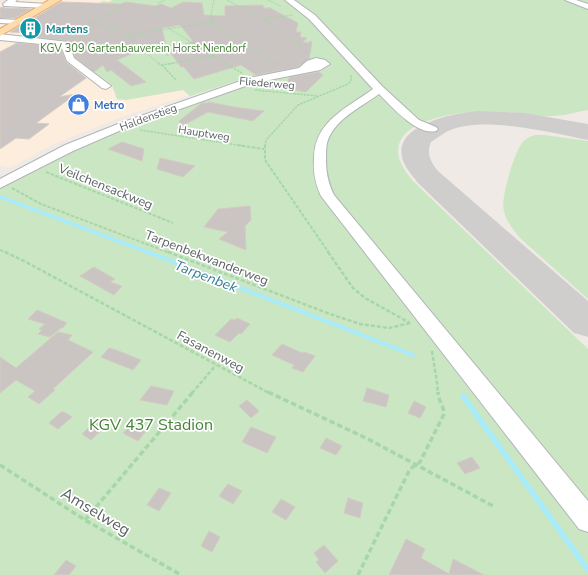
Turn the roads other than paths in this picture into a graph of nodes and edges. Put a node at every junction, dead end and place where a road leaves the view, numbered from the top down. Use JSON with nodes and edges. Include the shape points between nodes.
{"nodes":[{"id":1,"x":13,"y":0,"type":"edge"},
{"id":2,"x":56,"y":0,"type":"edge"},
{"id":3,"x":569,"y":0,"type":"edge"},
{"id":4,"x":46,"y":3,"type":"edge"},
{"id":5,"x":292,"y":7,"type":"edge"},
{"id":6,"x":588,"y":7,"type":"edge"},
{"id":7,"x":0,"y":21,"type":"edge"},
{"id":8,"x":19,"y":22,"type":"junction"},
{"id":9,"x":3,"y":39,"type":"edge"},
{"id":10,"x":303,"y":69,"type":"dead end"},
{"id":11,"x":106,"y":86,"type":"dead end"},
{"id":12,"x":379,"y":89,"type":"junction"},
{"id":13,"x":432,"y":129,"type":"dead end"},
{"id":14,"x":1,"y":183,"type":"edge"},
{"id":15,"x":588,"y":520,"type":"edge"}],
"edges":[{"from":1,"to":4,"type":"street","via":[[7,4]]},
{"from":2,"to":4,"type":"main road"},
{"from":3,"to":6,"type":"street"},
{"from":4,"to":8,"type":"main road"},
{"from":5,"to":12,"type":"street","via":[[312,17]]},
{"from":7,"to":8,"type":"street"},
{"from":8,"to":9,"type":"main road"},
{"from":9,"to":11,"type":"street","via":[[65,44],[70,59]]},
{"from":10,"to":14,"type":"street","name":"Haldenstieg","via":[[122,126],[68,148]]},
{"from":12,"to":13,"type":"street","via":[[415,122]]},
{"from":12,"to":15,"type":"street","via":[[325,132],[321,142],[319,174],[322,185],[328,196]]}]}
